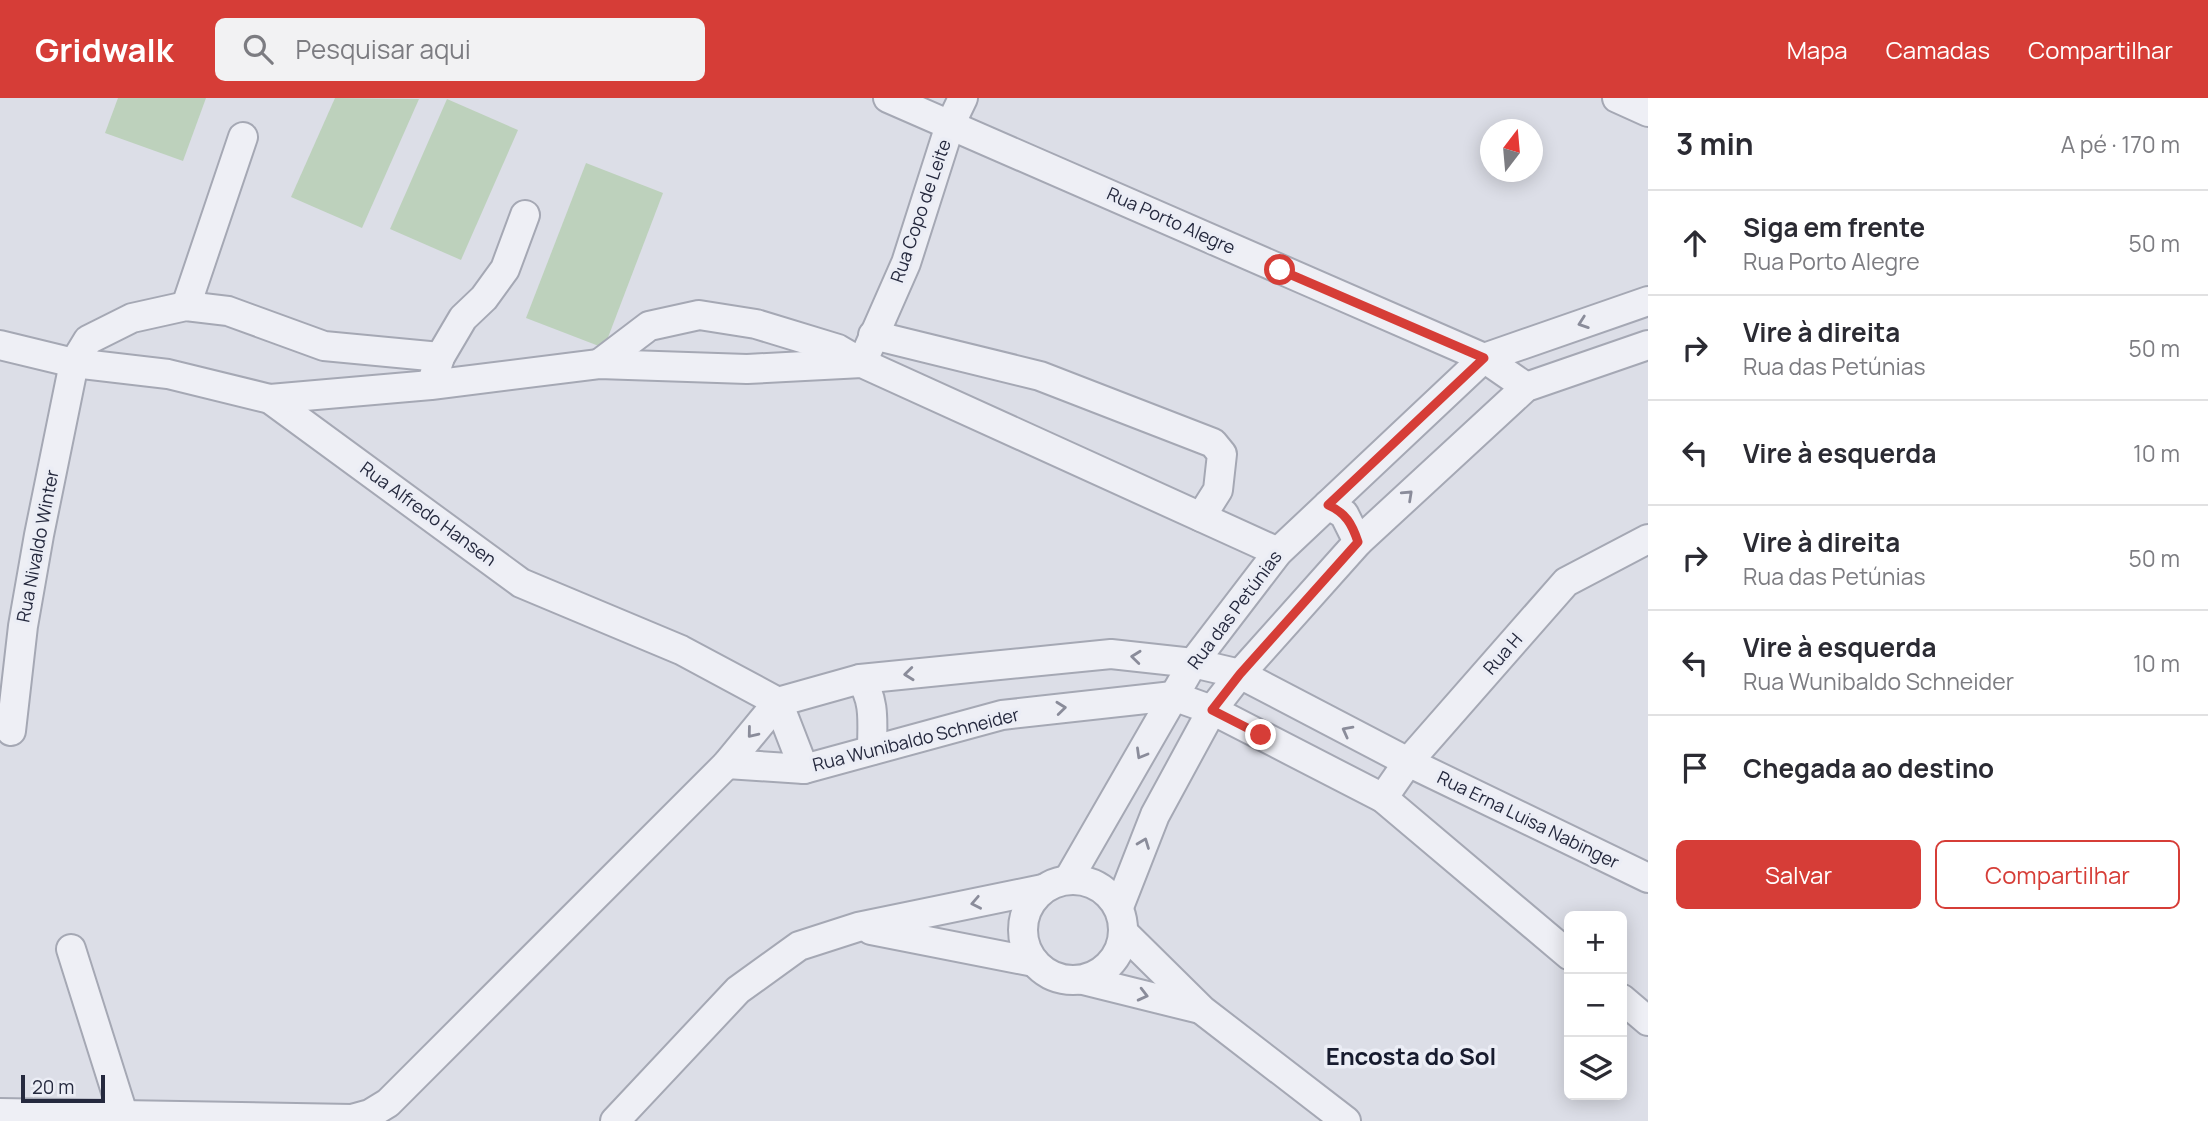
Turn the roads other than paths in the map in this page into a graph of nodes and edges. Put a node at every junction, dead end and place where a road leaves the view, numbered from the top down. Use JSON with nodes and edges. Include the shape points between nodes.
{"nodes":[{"id":1,"x":888,"y":98,"type":"edge"},
{"id":2,"x":963,"y":98,"type":"edge"},
{"id":3,"x":1617,"y":98,"type":"edge"},
{"id":4,"x":1648,"y":112,"type":"edge"},
{"id":5,"x":950,"y":125,"type":"junction"},
{"id":6,"x":243,"y":137,"type":"dead end"},
{"id":7,"x":525,"y":215,"type":"dead end"},
{"id":8,"x":1648,"y":301,"type":"edge"},
{"id":9,"x":186,"y":306,"type":"junction"},
{"id":10,"x":873,"y":335,"type":"junction"},
{"id":11,"x":0,"y":345,"type":"edge"},
{"id":12,"x":1648,"y":345,"type":"edge"},
{"id":13,"x":440,"y":357,"type":"junction"},
{"id":14,"x":1484,"y":358,"type":"junction"},
{"id":15,"x":74,"y":363,"type":"junction"},
{"id":16,"x":862,"y":363,"type":"junction"},
{"id":17,"x":599,"y":364,"type":"junction"},
{"id":18,"x":431,"y":385,"type":"junction"},
{"id":19,"x":1526,"y":387,"type":"junction"},
{"id":20,"x":270,"y":399,"type":"junction"},
{"id":21,"x":1328,"y":505,"type":"junction"},
{"id":22,"x":1200,"y":517,"type":"junction"},
{"id":23,"x":1648,"y":539,"type":"edge"},
{"id":24,"x":1358,"y":542,"type":"junction"},
{"id":25,"x":1278,"y":552,"type":"junction"},
{"id":26,"x":1193,"y":663,"type":"junction"},
{"id":27,"x":1240,"y":674,"type":"junction"},
{"id":28,"x":860,"y":679,"type":"junction"},
{"id":29,"x":1173,"y":696,"type":"junction"},
{"id":30,"x":778,"y":702,"type":"junction"},
{"id":31,"x":1212,"y":710,"type":"junction"},
{"id":32,"x":11,"y":731,"type":"dead end"},
{"id":33,"x":872,"y":750,"type":"junction"},
{"id":34,"x":1408,"y":762,"type":"junction"},
{"id":35,"x":727,"y":764,"type":"junction"},
{"id":36,"x":804,"y":769,"type":"junction"},
{"id":37,"x":1383,"y":798,"type":"junction"},
{"id":38,"x":1648,"y":878,"type":"edge"},
{"id":39,"x":1056,"y":885,"type":"junction"},
{"id":40,"x":1122,"y":920,"type":"junction"},
{"id":41,"x":858,"y":927,"type":"junction"},
{"id":42,"x":71,"y":949,"type":"dead end"},
{"id":43,"x":1564,"y":951,"type":"edge"},
{"id":44,"x":1034,"y":962,"type":"junction"},
{"id":45,"x":1083,"y":980,"type":"junction"},
{"id":46,"x":1627,"y":1003,"type":"edge"},
{"id":47,"x":1202,"y":1010,"type":"junction"},
{"id":48,"x":1648,"y":1021,"type":"edge"},
{"id":49,"x":0,"y":1113,"type":"edge"},
{"id":50,"x":124,"y":1116,"type":"junction"},
{"id":51,"x":615,"y":1121,"type":"edge"},
{"id":52,"x":1346,"y":1121,"type":"edge"}],
"edges":[{"from":1,"to":5,"type":"street","name":"Rua Porto Alegre"},
{"from":2,"to":5,"type":"street","name":"Rua Copo de Leite"},
{"from":3,"to":4,"type":"street"},
{"from":5,"to":10,"type":"street","name":"Rua Copo de Leite","via":[[906,262]]},
{"from":5,"to":14,"type":"street","name":"Rua Porto Alegre"},
{"from":6,"to":9,"type":"street"},
{"from":7,"to":13,"type":"street","via":[[505,269],[463,318]]},
{"from":8,"to":14,"type":"street","name":"Rua das Petúnias","one_way":true},
{"from":9,"to":13,"type":"street","via":[[228,311],[324,346]]},
{"from":9,"to":15,"type":"street","via":[[132,318],[88,340]]},
{"from":10,"to":16,"type":"street","name":"Rua Copo de Leite"},
{"from":10,"to":22,"type":"street","via":[[1040,376],[1213,443],[1222,454],[1218,490]]},
{"from":11,"to":15,"type":"street","name":"Rua Alfredo Hansen"},
{"from":12,"to":19,"type":"street"},
{"from":13,"to":18,"type":"street"},
{"from":14,"to":19,"type":"street","name":"Rua Porto Alegre"},
{"from":14,"to":21,"type":"street","name":"Rua das Petúnias"},
{"from":15,"to":20,"type":"street","name":"Rua Alfredo Hansen","via":[[168,374]]},
{"from":15,"to":32,"type":"street","name":"Rua Nivaldo Winter","via":[[23,626]]},
{"from":16,"to":17,"type":"street","via":[[747,369]]},
{"from":16,"to":17,"type":"street","via":[[838,349],[756,324],[699,315],[649,326]]},
{"from":16,"to":22,"type":"street"},
{"from":17,"to":18,"type":"street"},
{"from":18,"to":20,"type":"street"},
{"from":24,"to":19,"type":"street","one_way":true},
{"from":20,"to":30,"type":"street","name":"Rua Alfredo Hansen","via":[[521,583],[681,650]]},
{"from":21,"to":24,"type":"street","via":[[1344,514]]},
{"from":21,"to":25,"type":"street","name":"Rua das Petúnias"},
{"from":22,"to":25,"type":"street"},
{"from":23,"to":34,"type":"street","name":"Rua H","via":[[1566,582]]},
{"from":24,"to":27,"type":"street"},
{"from":25,"to":26,"type":"street","name":"Rua das Petúnias"},
{"from":26,"to":27,"type":"street"},
{"from":26,"to":28,"type":"street","one_way":true,"via":[[1111,654]]},
{"from":26,"to":29,"type":"street","name":"Rua das Petúnias"},
{"from":27,"to":31,"type":"street"},
{"from":34,"to":27,"type":"street","one_way":true},
{"from":28,"to":30,"type":"street"},
{"from":28,"to":33,"type":"street","via":[[873,707]]},
{"from":29,"to":31,"type":"street","name":"Rua Wunibaldo Schneider"},
{"from":33,"to":29,"type":"street","name":"Rua Wunibaldo Schneider","one_way":true,"via":[[1002,715]]},
{"from":29,"to":39,"type":"street","name":"Rua das Petúnias","one_way":true},
{"from":30,"to":35,"type":"street","one_way":true},
{"from":30,"to":36,"type":"street"},
{"from":31,"to":37,"type":"street","name":"Rua Wunibaldo Schneider"},
{"from":40,"to":31,"type":"street","one_way":true,"via":[[1155,815]]},
{"from":33,"to":36,"type":"street","name":"Rua Wunibaldo Schneider"},
{"from":34,"to":37,"type":"street","name":"Rua H"},
{"from":34,"to":38,"type":"street","name":"Rua Erna Luisa Nabinger"},
{"from":35,"to":36,"type":"street","name":"Rua Wunibaldo Schneider"},
{"from":35,"to":50,"type":"street","via":[[388,1103],[370,1114],[352,1119]]},
{"from":37,"to":43,"type":"street","name":"Rua Wunibaldo Schneider"},
{"from":39,"to":40,"type":"street","via":[[1084,881],[1100,887]]},
{"from":39,"to":41,"type":"street","one_way":true},
{"from":39,"to":44,"type":"street","via":[[1032,901],[1024,916],[1026,948]]},
{"from":40,"to":45,"type":"street","via":[[1121,949],[1112,963]]},
{"from":40,"to":47,"type":"street"},
{"from":41,"to":44,"type":"street"},
{"from":41,"to":51,"type":"street","via":[[799,946],[738,990]]},
{"from":42,"to":50,"type":"street"},
{"from":44,"to":45,"type":"street","via":[[1056,978]]},
{"from":45,"to":47,"type":"street","one_way":true},
{"from":46,"to":48,"type":"street"},
{"from":47,"to":52,"type":"street"},
{"from":49,"to":50,"type":"street"}]}
